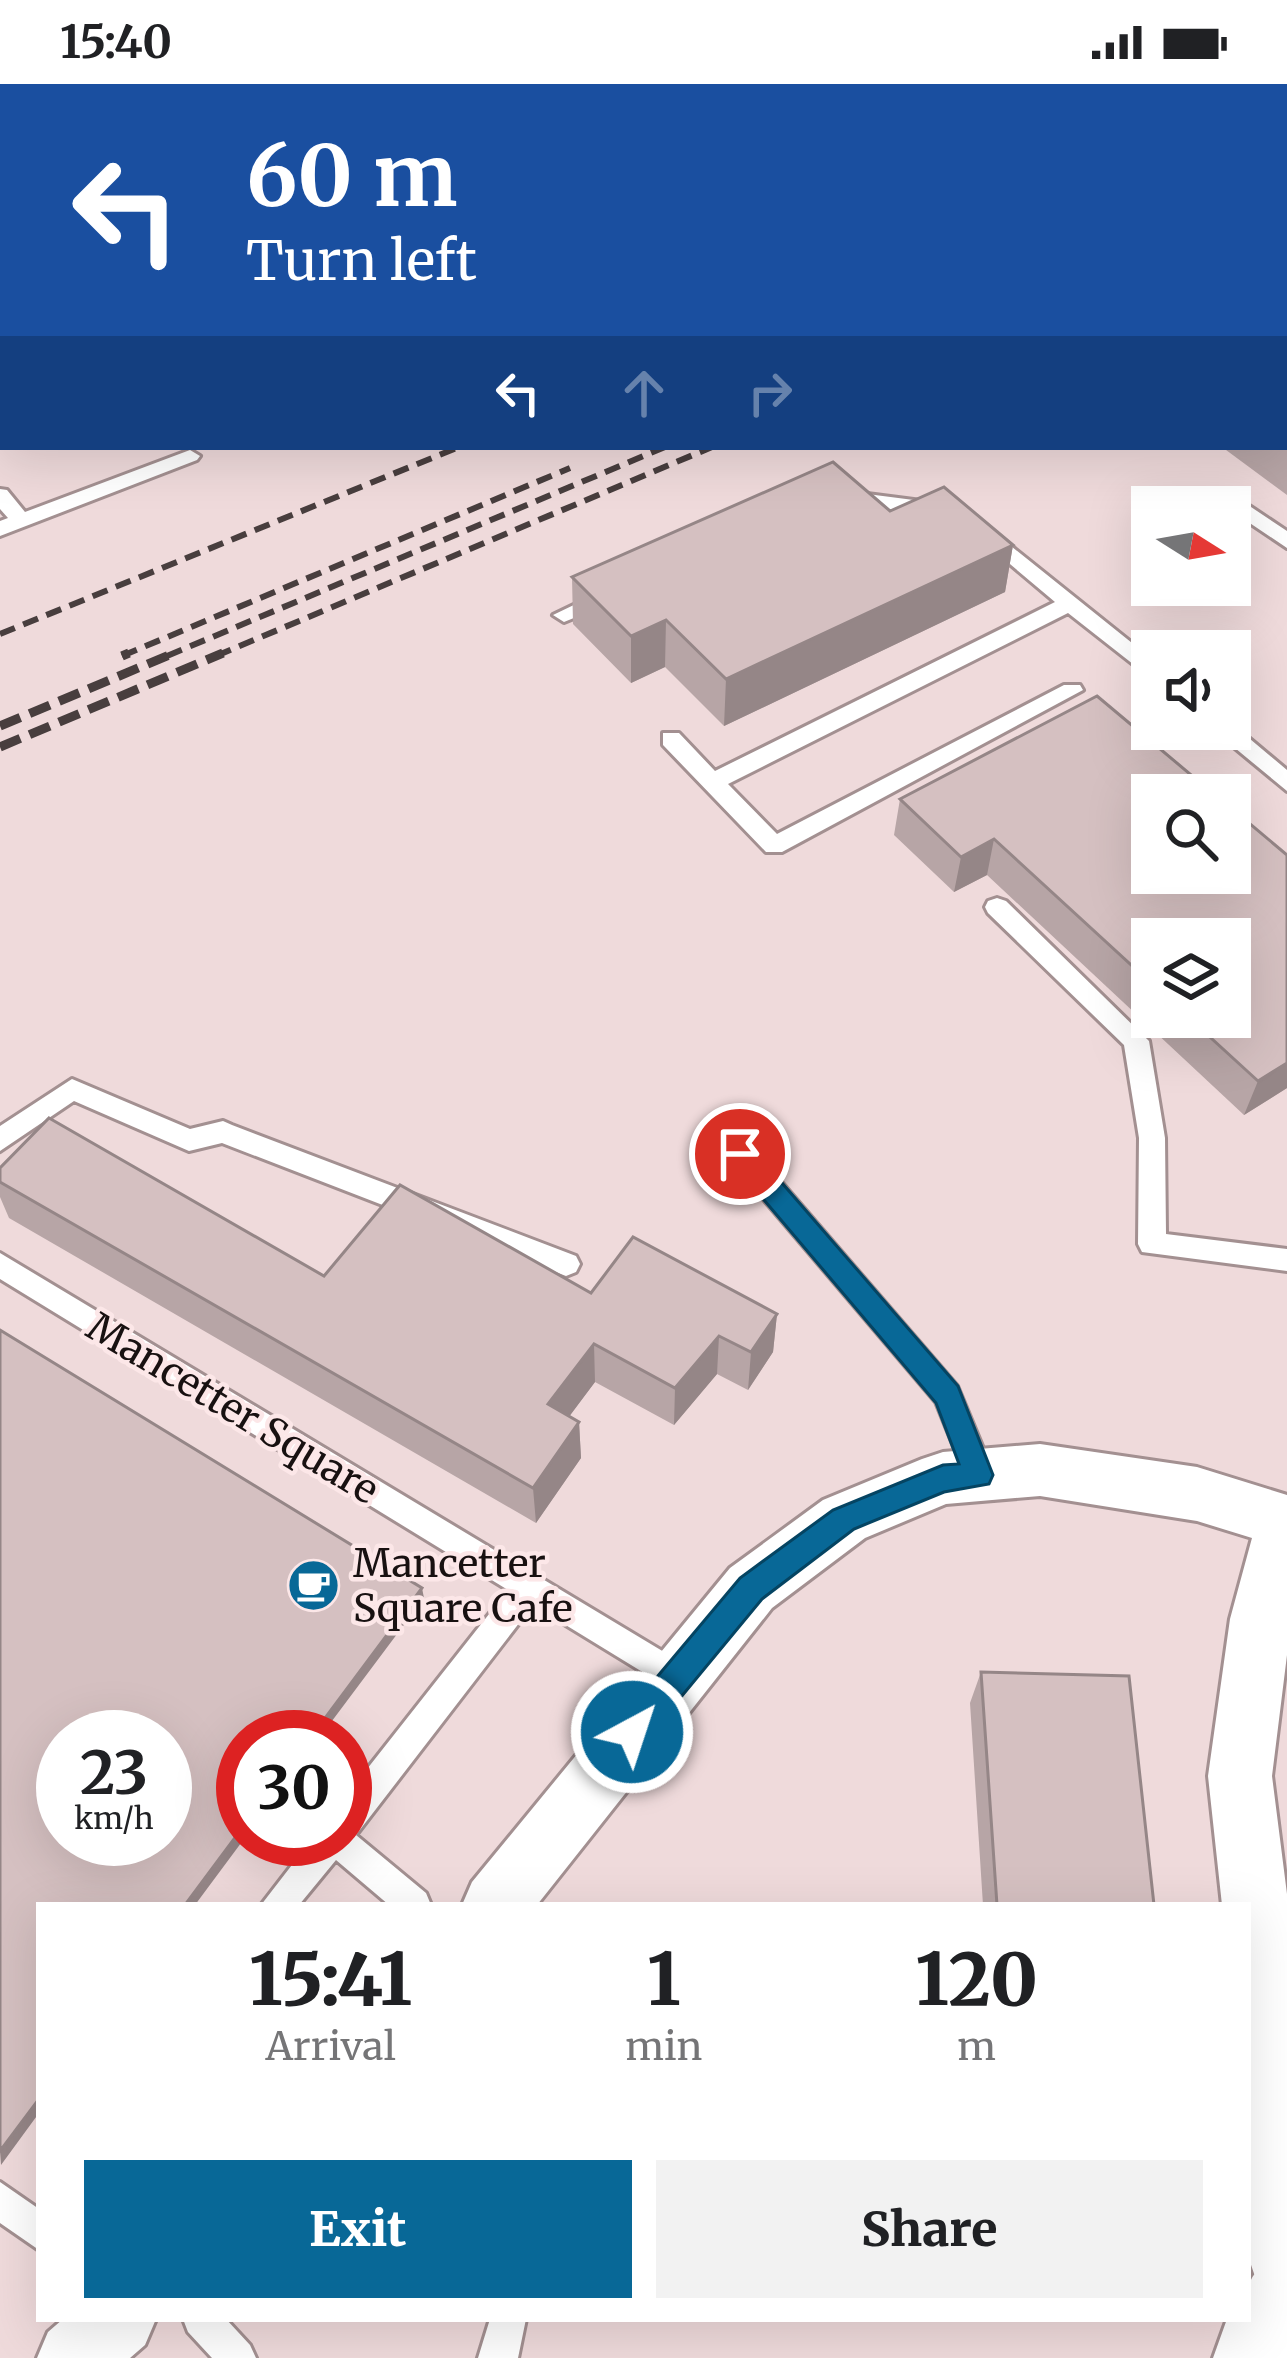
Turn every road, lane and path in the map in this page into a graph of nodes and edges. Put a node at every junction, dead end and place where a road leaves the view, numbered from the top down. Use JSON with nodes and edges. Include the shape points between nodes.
{"nodes":[{"id":1,"x":190,"y":456,"type":"dead end"},
{"id":2,"x":0,"y":495,"type":"edge"},
{"id":3,"x":829,"y":496,"type":"edge"},
{"id":4,"x":1251,"y":515,"type":"edge"},
{"id":5,"x":10,"y":524,"type":"edge"},
{"id":6,"x":1287,"y":541,"type":"edge"},
{"id":7,"x":625,"y":588,"type":"edge"},
{"id":8,"x":1070,"y":603,"type":"junction"},
{"id":9,"x":564,"y":615,"type":"dead end"},
{"id":10,"x":1131,"y":654,"type":"edge"},
{"id":11,"x":1072,"y":690,"type":"dead end"},
{"id":12,"x":671,"y":740,"type":"dead end"},
{"id":13,"x":1248,"y":750,"type":"edge"},
{"id":14,"x":715,"y":782,"type":"junction"},
{"id":15,"x":1287,"y":782,"type":"edge"},
{"id":16,"x":997,"y":908,"type":"dead end"},
{"id":17,"x":0,"y":1140,"type":"edge"},
{"id":18,"x":740,"y":1154,"type":"dead end"},
{"id":19,"x":1287,"y":1260,"type":"edge"},
{"id":20,"x":566,"y":1264,"type":"dead end"},
{"id":21,"x":0,"y":1265,"type":"edge"},
{"id":22,"x":979,"y":1475,"type":"junction"},
{"id":23,"x":1286,"y":1522,"type":"edge"},
{"id":24,"x":528,"y":1588,"type":"junction"},
{"id":25,"x":678,"y":1677,"type":"junction"},
{"id":26,"x":372,"y":1788,"type":"edge"},
{"id":27,"x":311,"y":1866,"type":"edge"},
{"id":28,"x":367,"y":1866,"type":"edge"},
{"id":29,"x":281,"y":1902,"type":"edge"},
{"id":30,"x":410,"y":1902,"type":"edge"},
{"id":31,"x":497,"y":1902,"type":"edge"},
{"id":32,"x":1286,"y":2048,"type":"edge"},
{"id":33,"x":0,"y":2200,"type":"edge"},
{"id":34,"x":36,"y":2229,"type":"edge"},
{"id":35,"x":1287,"y":2268,"type":"edge"},
{"id":36,"x":1287,"y":2302,"type":"edge"},
{"id":37,"x":116,"y":2322,"type":"edge"},
{"id":38,"x":205,"y":2322,"type":"edge"},
{"id":39,"x":507,"y":2322,"type":"edge"},
{"id":40,"x":74,"y":2358,"type":"edge"},
{"id":41,"x":237,"y":2358,"type":"edge"},
{"id":42,"x":496,"y":2358,"type":"edge"},
{"id":43,"x":1258,"y":2358,"type":"edge"}],
"edges":[{"from":1,"to":5,"type":"lane"},
{"from":2,"to":5,"type":"lane"},
{"from":3,"to":8,"type":"lane","via":[[962,513]]},
{"from":4,"to":6,"type":"lane"},
{"from":7,"to":9,"type":"lane"},
{"from":8,"to":10,"type":"lane"},
{"from":8,"to":14,"type":"lane"},
{"from":11,"to":14,"type":"lane","via":[[774,846]]},
{"from":12,"to":14,"type":"lane"},
{"from":13,"to":15,"type":"lane"},
{"from":16,"to":19,"type":"lane","via":[[1136,1041],[1152,1138],[1152,1244]]},
{"from":17,"to":20,"type":"lane","via":[[72,1089],[189,1140],[223,1132]]},
{"from":18,"to":22,"type":"lane","via":[[947,1395]]},
{"from":21,"to":24,"type":"lane","name":"Mancetter Square"},
{"from":22,"to":23,"type":"street","via":[[1040,1470],[1197,1494]]},
{"from":22,"to":25,"type":"street","via":[[943,1478],[844,1519],[751,1588]]},
{"from":23,"to":32,"type":"street","via":[[1261,1618],[1240,1776],[1256,1911]]},
{"from":24,"to":25,"type":"lane","name":"Mancetter Square"},
{"from":24,"to":26,"type":"lane"},
{"from":25,"to":31,"type":"street"},
{"from":27,"to":29,"type":"lane"},
{"from":28,"to":30,"type":"lane"},
{"from":32,"to":35,"type":"street","via":[[1270,2194]]},
{"from":33,"to":34,"type":"lane"},
{"from":36,"to":43,"type":"highway"},
{"from":37,"to":40,"type":"street"},
{"from":38,"to":41,"type":"lane"},
{"from":39,"to":42,"type":"lane"}]}
